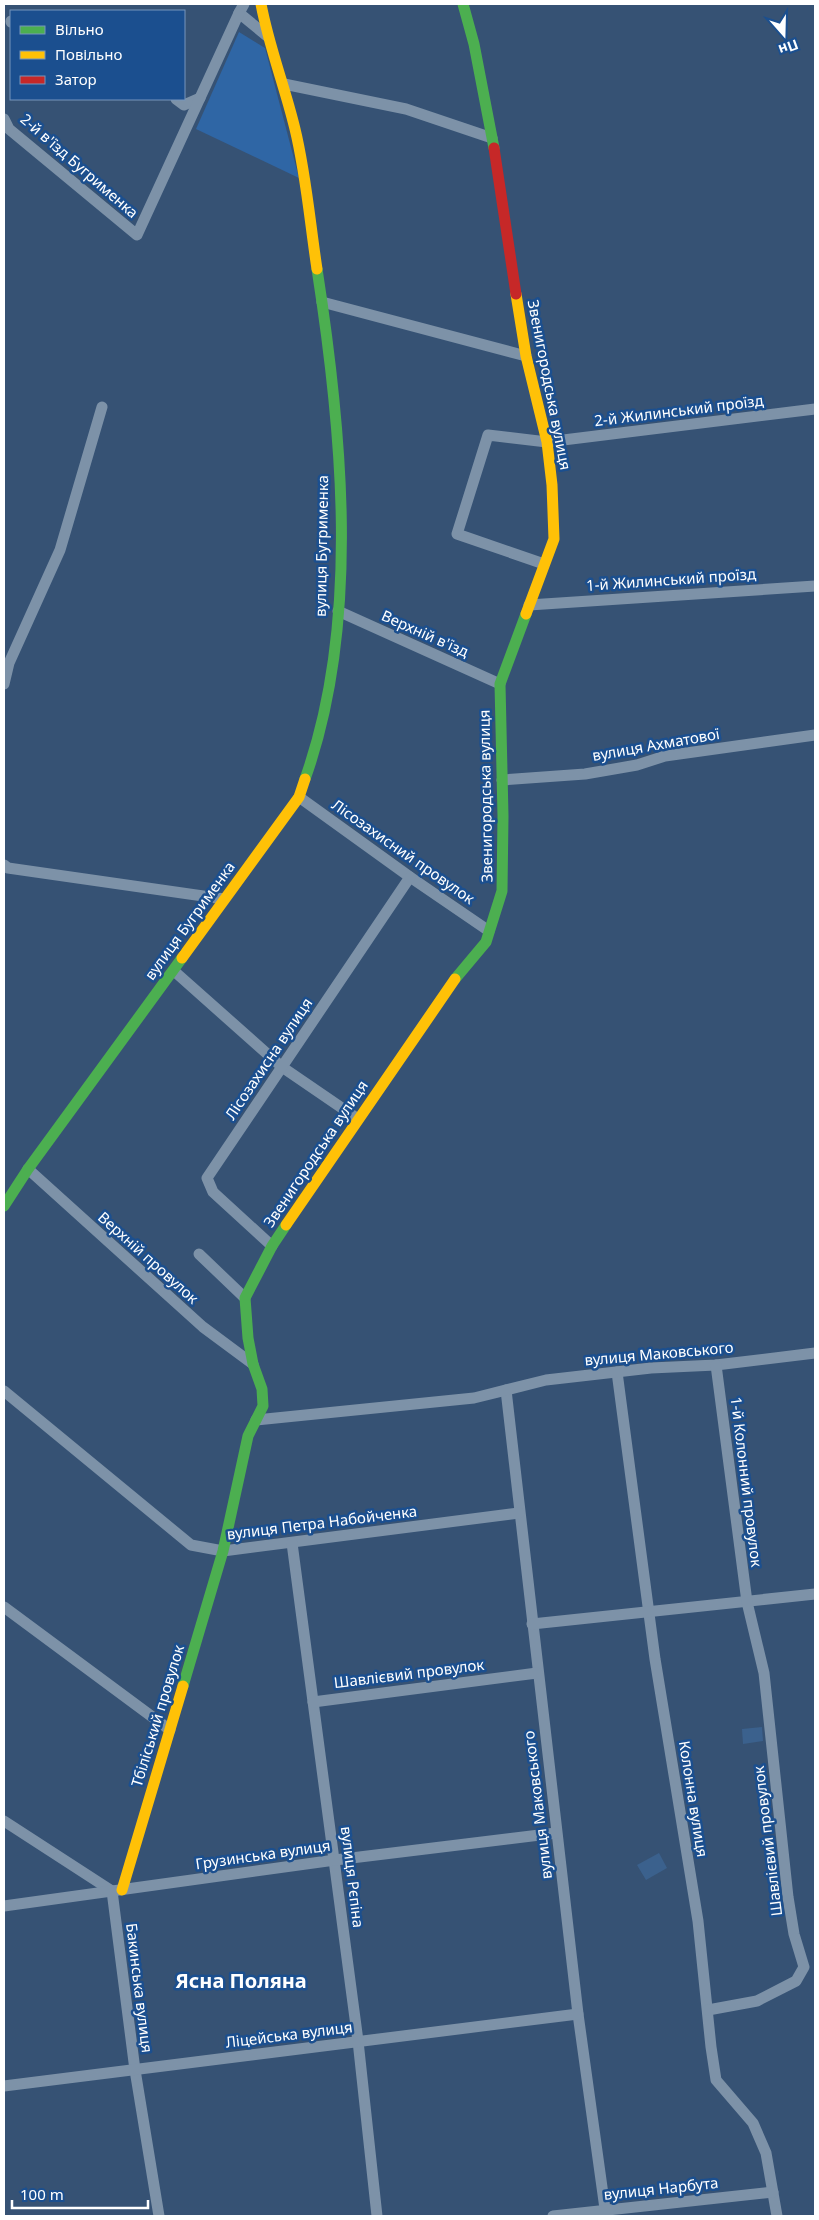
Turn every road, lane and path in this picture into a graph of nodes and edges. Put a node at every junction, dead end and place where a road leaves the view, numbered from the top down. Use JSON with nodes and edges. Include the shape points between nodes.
{"nodes":[{"id":1,"x":261,"y":4,"type":"edge"},
{"id":2,"x":463,"y":4,"type":"edge"},
{"id":3,"x":242,"y":9,"type":"edge"},
{"id":4,"x":267,"y":36,"type":"junction"},
{"id":5,"x":284,"y":84,"type":"junction"},
{"id":6,"x":200,"y":98,"type":"junction"},
{"id":7,"x":177,"y":100,"type":"edge"},
{"id":8,"x":4,"y":119,"type":"edge"},
{"id":9,"x":492,"y":138,"type":"junction"},
{"id":10,"x":322,"y":302,"type":"junction"},
{"id":11,"x":526,"y":356,"type":"junction"},
{"id":12,"x":102,"y":407,"type":"dead end"},
{"id":13,"x":815,"y":409,"type":"edge"},
{"id":14,"x":547,"y":442,"type":"junction"},
{"id":15,"x":544,"y":564,"type":"junction"},
{"id":16,"x":815,"y":586,"type":"edge"},
{"id":17,"x":529,"y":605,"type":"junction"},
{"id":18,"x":338,"y":611,"type":"junction"},
{"id":19,"x":4,"y":684,"type":"edge"},
{"id":20,"x":500,"y":684,"type":"junction"},
{"id":21,"x":815,"y":736,"type":"edge"},
{"id":22,"x":502,"y":780,"type":"junction"},
{"id":23,"x":299,"y":796,"type":"junction"},
{"id":24,"x":4,"y":865,"type":"edge"},
{"id":25,"x":410,"y":877,"type":"junction"},
{"id":26,"x":224,"y":899,"type":"junction"},
{"id":27,"x":489,"y":931,"type":"junction"},
{"id":28,"x":174,"y":971,"type":"junction"},
{"id":29,"x":282,"y":1067,"type":"junction"},
{"id":30,"x":358,"y":1119,"type":"junction"},
{"id":31,"x":28,"y":1169,"type":"junction"},
{"id":32,"x":4,"y":1206,"type":"edge"},
{"id":33,"x":272,"y":1246,"type":"junction"},
{"id":34,"x":199,"y":1254,"type":"dead end"},
{"id":35,"x":245,"y":1298,"type":"junction"},
{"id":36,"x":815,"y":1353,"type":"edge"},
{"id":37,"x":253,"y":1364,"type":"junction"},
{"id":38,"x":716,"y":1365,"type":"junction"},
{"id":39,"x":617,"y":1372,"type":"junction"},
{"id":40,"x":506,"y":1390,"type":"junction"},
{"id":41,"x":4,"y":1391,"type":"edge"},
{"id":42,"x":256,"y":1420,"type":"junction"},
{"id":43,"x":519,"y":1512,"type":"junction"},
{"id":44,"x":292,"y":1543,"type":"junction"},
{"id":45,"x":223,"y":1551,"type":"junction"},
{"id":46,"x":815,"y":1594,"type":"edge"},
{"id":47,"x":747,"y":1602,"type":"junction"},
{"id":48,"x":4,"y":1607,"type":"edge"},
{"id":49,"x":649,"y":1612,"type":"junction"},
{"id":50,"x":532,"y":1624,"type":"junction"},
{"id":51,"x":538,"y":1673,"type":"junction"},
{"id":52,"x":313,"y":1702,"type":"junction"},
{"id":53,"x":170,"y":1730,"type":"junction"},
{"id":54,"x":4,"y":1821,"type":"edge"},
{"id":55,"x":556,"y":1833,"type":"junction"},
{"id":56,"x":335,"y":1860,"type":"junction"},
{"id":57,"x":117,"y":1891,"type":"junction"},
{"id":58,"x":4,"y":1906,"type":"edge"},
{"id":59,"x":708,"y":2010,"type":"junction"},
{"id":60,"x":578,"y":2014,"type":"junction"},
{"id":61,"x":358,"y":2041,"type":"junction"},
{"id":62,"x":135,"y":2070,"type":"junction"},
{"id":63,"x":4,"y":2086,"type":"edge"},
{"id":64,"x":774,"y":2192,"type":"junction"},
{"id":65,"x":605,"y":2214,"type":"edge"},
{"id":66,"x":159,"y":2216,"type":"edge"},
{"id":67,"x":377,"y":2216,"type":"edge"},
{"id":68,"x":553,"y":2216,"type":"edge"},
{"id":69,"x":777,"y":2216,"type":"edge"}],
"edges":[{"from":1,"to":4,"type":"street","name":"вулиця Бугрименка"},
{"from":2,"to":9,"type":"street","name":"Звенигородська вулиця"},
{"from":3,"to":4,"type":"street"},
{"from":3,"to":6,"type":"street"},
{"from":4,"to":5,"type":"street","name":"вулиця Бугрименка"},
{"from":5,"to":9,"type":"street","via":[[406,109]]},
{"from":5,"to":10,"type":"street","name":"вулиця Бугрименка","via":[[296,132]]},
{"from":6,"to":7,"type":"street","via":[[184,105]]},
{"from":6,"to":8,"type":"street","name":"2-й в'їзд Бугрименка","via":[[137,235],[9,129]]},
{"from":9,"to":11,"type":"street","name":"Звенигородська вулиця"},
{"from":10,"to":11,"type":"street"},
{"from":10,"to":18,"type":"street","name":"вулиця Бугрименка","via":[[339,461]]},
{"from":11,"to":14,"type":"street","name":"Звенигородська вулиця"},
{"from":12,"to":19,"type":"street","via":[[60,550],[8,663]]},
{"from":13,"to":14,"type":"street","name":"2-й Жилинський проїзд"},
{"from":14,"to":15,"type":"street","name":"Звенигородська вулиця","via":[[554,539]]},
{"from":14,"to":15,"type":"street","name":"2-й Жилинський проїзд","via":[[488,435],[457,534]]},
{"from":15,"to":17,"type":"street","name":"Звенигородська вулиця"},
{"from":16,"to":17,"type":"street","name":"1-й Жилинський проїзд"},
{"from":17,"to":20,"type":"street","name":"Звенигородська вулиця"},
{"from":18,"to":20,"type":"street","name":"Верхній в'їзд"},
{"from":18,"to":23,"type":"street","name":"вулиця Бугрименка","via":[[329,694],[317,746]]},
{"from":20,"to":22,"type":"street","name":"Звенигородська вулиця"},
{"from":21,"to":22,"type":"street","name":"вулиця Ахматової","via":[[665,756],[637,765],[585,774]]},
{"from":22,"to":27,"type":"street","name":"Звенигородська вулиця","via":[[502,892]]},
{"from":23,"to":25,"type":"street","name":"Лісозахисний провулок"},
{"from":23,"to":26,"type":"street","name":"вулиця Бугрименка"},
{"from":24,"to":26,"type":"street"},
{"from":25,"to":27,"type":"street","name":"Лісозахисний провулок"},
{"from":25,"to":29,"type":"street","name":"Лісозахисна вулиця"},
{"from":26,"to":28,"type":"street","name":"вулиця Бугрименка"},
{"from":27,"to":30,"type":"street","name":"Звенигородська вулиця","via":[[486,942],[445,991]]},
{"from":28,"to":29,"type":"street"},
{"from":28,"to":31,"type":"street","name":"вулиця Бугрименка"},
{"from":29,"to":30,"type":"street"},
{"from":29,"to":33,"type":"street","name":"Лісозахисна вулиця","via":[[208,1178],[213,1192]]},
{"from":30,"to":33,"type":"street","name":"Звенигородська вулиця"},
{"from":31,"to":32,"type":"street","name":"вулиця Бугрименка"},
{"from":31,"to":37,"type":"street","name":"Верхній провулок","via":[[203,1327]]},
{"from":33,"to":35,"type":"street","name":"Звенигородська вулиця"},
{"from":34,"to":35,"type":"street"},
{"from":35,"to":37,"type":"street"},
{"from":36,"to":38,"type":"street","name":"вулиця Маковського"},
{"from":37,"to":42,"type":"street","via":[[262,1389],[263,1406]]},
{"from":38,"to":39,"type":"street","name":"вулиця Маковського"},
{"from":38,"to":47,"type":"street","name":"1-й Колонний провулок"},
{"from":39,"to":40,"type":"street","name":"вулиця Маковського","via":[[546,1380]]},
{"from":39,"to":49,"type":"street","name":"Колонна вулиця"},
{"from":40,"to":42,"type":"street","name":"вулиця Маковського","via":[[474,1398]]},
{"from":40,"to":43,"type":"street","name":"вулиця Маковського"},
{"from":41,"to":45,"type":"street","name":"вулиця Петра Набойченка","via":[[192,1545]]},
{"from":42,"to":45,"type":"street","via":[[248,1436]]},
{"from":43,"to":44,"type":"street","name":"вулиця Петра Набойченка"},
{"from":43,"to":50,"type":"street","name":"вулиця Маковського"},
{"from":44,"to":45,"type":"street","name":"вулиця Петра Набойченка"},
{"from":44,"to":52,"type":"street","name":"вулиця Рєпіна"},
{"from":45,"to":53,"type":"street","name":"Тбіліський провулок"},
{"from":46,"to":47,"type":"street"},
{"from":47,"to":49,"type":"street"},
{"from":47,"to":59,"type":"street","name":"Шавлієвий провулок","via":[[764,1673],[788,1897],[804,1967],[796,1981],[756,2001]]},
{"from":48,"to":53,"type":"street"},
{"from":49,"to":50,"type":"street"},
{"from":49,"to":59,"type":"street","name":"Колонна вулиця","via":[[698,1921]]},
{"from":50,"to":51,"type":"street","name":"вулиця Маковського"},
{"from":51,"to":52,"type":"street","name":"Шавлієвий провулок"},
{"from":51,"to":55,"type":"street","name":"вулиця Маковського"},
{"from":52,"to":56,"type":"street","name":"вулиця Рєпіна"},
{"from":53,"to":57,"type":"street","name":"Тбіліський провулок"},
{"from":54,"to":57,"type":"street"},
{"from":55,"to":56,"type":"street","name":"Грузинська вулиця"},
{"from":55,"to":60,"type":"street","name":"вулиця Маковського"},
{"from":56,"to":57,"type":"street","name":"Грузинська вулиця"},
{"from":56,"to":61,"type":"street","name":"вулиця Рєпіна"},
{"from":57,"to":58,"type":"street","name":"Грузинська вулиця"},
{"from":57,"to":62,"type":"street","name":"Бакинська вулиця"},
{"from":59,"to":64,"type":"street","name":"Колонна вулиця","via":[[716,2080],[753,2123],[766,2153]]},
{"from":60,"to":61,"type":"street","name":"Ліцейська вулиця"},
{"from":60,"to":65,"type":"street","name":"вулиця Маковського"},
{"from":61,"to":62,"type":"street","name":"Ліцейська вулиця"},
{"from":61,"to":67,"type":"street","name":"вулиця Рєпіна"},
{"from":62,"to":63,"type":"street","name":"Ліцейська вулиця"},
{"from":62,"to":66,"type":"street","name":"Бакинська вулиця"},
{"from":64,"to":65,"type":"street","name":"вулиця Нарбута"},
{"from":64,"to":69,"type":"street","name":"Колонна вулиця"},
{"from":65,"to":68,"type":"street","name":"вулиця Нарбута"}]}
